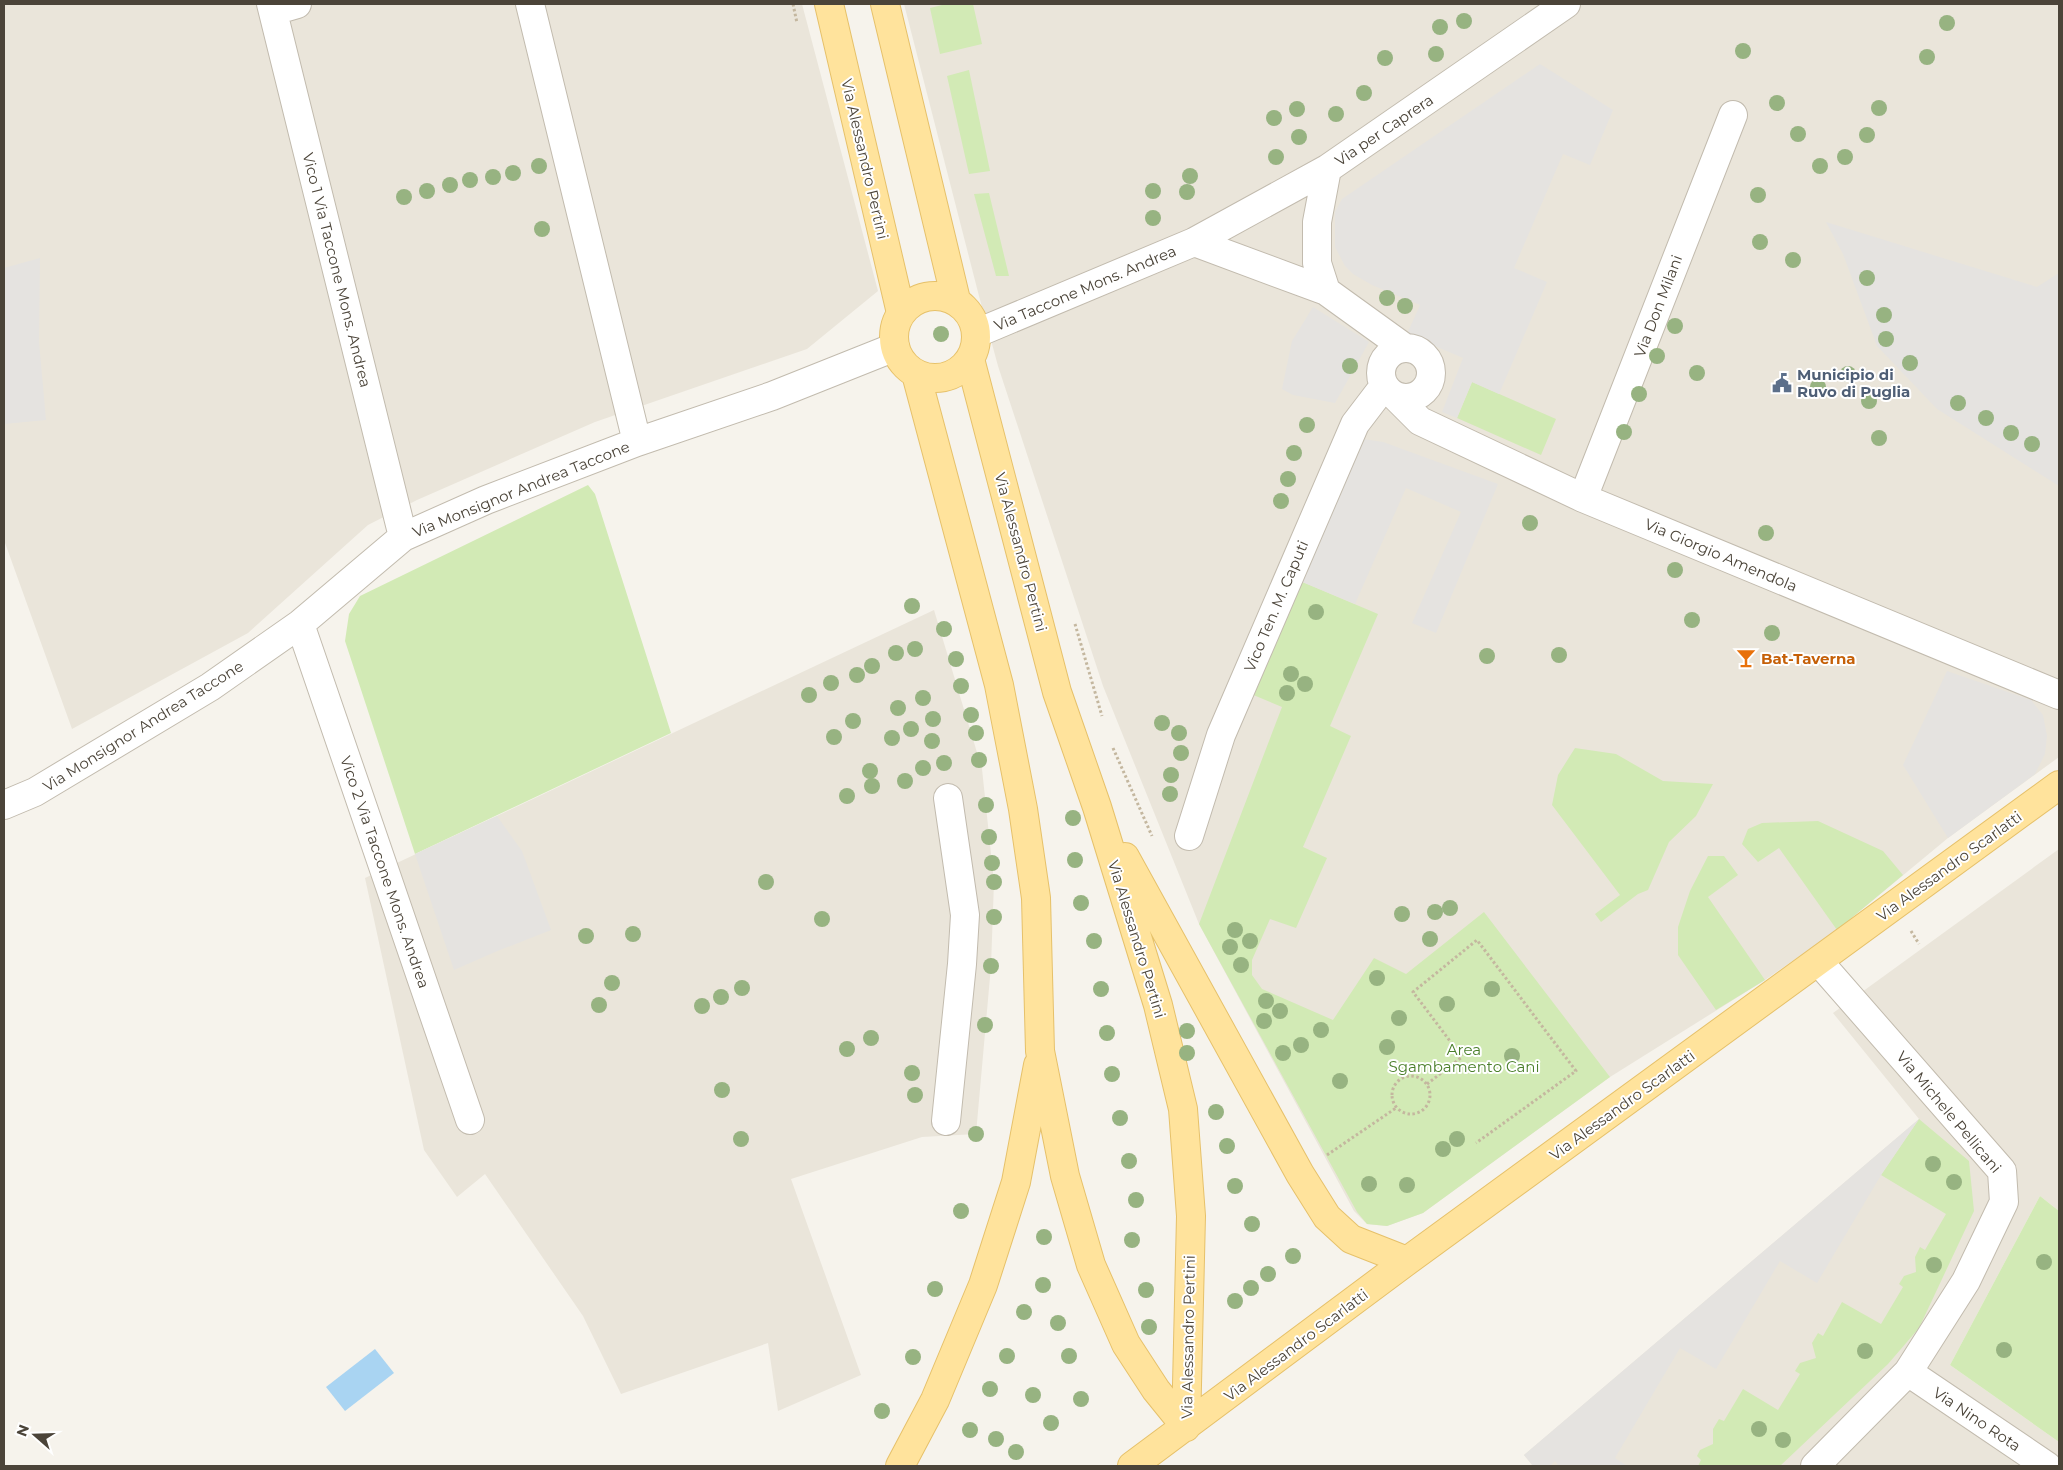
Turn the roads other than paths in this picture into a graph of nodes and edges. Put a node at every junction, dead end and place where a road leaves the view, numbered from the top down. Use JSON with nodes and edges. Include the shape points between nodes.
{"nodes":[{"id":1,"x":530,"y":4,"type":"edge"},
{"id":2,"x":829,"y":4,"type":"edge"},
{"id":3,"x":885,"y":4,"type":"edge"},
{"id":4,"x":281,"y":6,"type":"edge"},
{"id":5,"x":1554,"y":7,"type":"edge"},
{"id":6,"x":1733,"y":115,"type":"dead end"},
{"id":7,"x":1327,"y":169,"type":"junction"},
{"id":8,"x":1194,"y":242,"type":"junction"},
{"id":9,"x":1326,"y":291,"type":"junction"},
{"id":10,"x":956,"y":300,"type":"junction"},
{"id":11,"x":900,"y":314,"type":"junction"},
{"id":12,"x":974,"y":346,"type":"junction"},
{"id":13,"x":895,"y":348,"type":"junction"},
{"id":14,"x":1405,"y":348,"type":"junction"},
{"id":15,"x":916,"y":374,"type":"junction"},
{"id":16,"x":1389,"y":391,"type":"junction"},
{"id":17,"x":637,"y":442,"type":"junction"},
{"id":18,"x":1584,"y":498,"type":"junction"},
{"id":19,"x":403,"y":537,"type":"junction"},
{"id":20,"x":300,"y":624,"type":"junction"},
{"id":21,"x":2059,"y":696,"type":"edge"},
{"id":22,"x":2059,"y":785,"type":"edge"},
{"id":23,"x":948,"y":798,"type":"dead end"},
{"id":24,"x":4,"y":804,"type":"edge"},
{"id":25,"x":1097,"y":807,"type":"junction"},
{"id":26,"x":1189,"y":836,"type":"dead end"},
{"id":27,"x":1819,"y":962,"type":"junction"},
{"id":28,"x":1040,"y":1051,"type":"junction"},
{"id":29,"x":470,"y":1120,"type":"dead end"},
{"id":30,"x":946,"y":1121,"type":"dead end"},
{"id":31,"x":1407,"y":1261,"type":"junction"},
{"id":32,"x":1908,"y":1372,"type":"junction"},
{"id":33,"x":1186,"y":1427,"type":"junction"},
{"id":34,"x":900,"y":1466,"type":"edge"},
{"id":35,"x":1132,"y":1466,"type":"edge"},
{"id":36,"x":1815,"y":1466,"type":"edge"},
{"id":37,"x":2047,"y":1466,"type":"edge"}],
"edges":[{"from":1,"to":17,"type":"street"},
{"from":2,"to":11,"type":"main road","name":"Via Alessandro Pertini"},
{"from":3,"to":10,"type":"main road"},
{"from":4,"to":19,"type":"street","name":"Vico 1 Via Taccone Mons. Andrea"},
{"from":5,"to":7,"type":"street","name":"Via per Caprera","via":[[1457,81]]},
{"from":6,"to":18,"type":"street","name":"Via Don Milani"},
{"from":7,"to":8,"type":"street","name":"Via per Caprera"},
{"from":7,"to":9,"type":"street","via":[[1317,222],[1317,262]]},
{"from":8,"to":9,"type":"street"},
{"from":8,"to":12,"type":"street","name":"Via Taccone Mons. Andrea"},
{"from":9,"to":14,"type":"street"},
{"from":10,"to":11,"type":"main road","via":[[932,295],[909,304]]},
{"from":10,"to":12,"type":"main road","via":[[973,320]]},
{"from":11,"to":13,"type":"main road","via":[[894,336]]},
{"from":12,"to":15,"type":"main road","via":[[952,375],[928,378]]},
{"from":12,"to":25,"type":"main road","name":"Via Alessandro Pertini","via":[[1057,692]]},
{"from":13,"to":15,"type":"main road","via":[[899,358]]},
{"from":13,"to":17,"type":"street","name":"Via Monsignor Andrea Taccone","via":[[772,396]]},
{"from":14,"to":16,"type":"street","via":[[1385,360],[1381,376]]},
{"from":14,"to":16,"type":"street","via":[[1426,358],[1430,366],[1429,382],[1420,394],[1403,398]]},
{"from":15,"to":28,"type":"main road","name":"Via Alessandro Pertini","via":[[999,686],[1023,809],[1036,898]]},
{"from":16,"to":18,"type":"street","name":"Via Giorgio Amendola","via":[[1420,421]]},
{"from":16,"to":26,"type":"street","name":"Vico Ten. M. Caputi","via":[[1355,424],[1221,734]]},
{"from":17,"to":19,"type":"street","name":"Via Monsignor Andrea Taccone","via":[[486,500]]},
{"from":18,"to":21,"type":"street","name":"Via Giorgio Amendola"},
{"from":19,"to":20,"type":"street","name":"Via Monsignor Andrea Taccone"},
{"from":20,"to":24,"type":"street","name":"Via Monsignor Andrea Taccone","via":[[210,687],[35,792]]},
{"from":20,"to":29,"type":"street","name":"Vico 2 Via Taccone Mons. Andrea"},
{"from":22,"to":27,"type":"main road","name":"Via Alessandro Scarlatti"},
{"from":23,"to":30,"type":"street","via":[[965,915]]},
{"from":25,"to":31,"type":"main road","via":[[1300,1174],[1327,1217],[1351,1239]]},
{"from":25,"to":33,"type":"main road","name":"Via Alessandro Pertini","via":[[1158,1005],[1183,1109],[1191,1216]]},
{"from":27,"to":31,"type":"main road","name":"Via Alessandro Scarlatti"},
{"from":27,"to":32,"type":"street","name":"Via Michele Pellicani","via":[[2002,1171],[2004,1202],[1966,1282]]},
{"from":28,"to":33,"type":"main road","name":"Via Alessandro Pertini","via":[[1065,1176],[1091,1265],[1126,1344],[1156,1390]]},
{"from":28,"to":34,"type":"main road","via":[[1016,1182],[983,1285],[935,1400]]},
{"from":31,"to":33,"type":"main road","name":"Via Alessandro Scarlatti"},
{"from":32,"to":36,"type":"street","name":"Via Michele Pellicani"},
{"from":32,"to":37,"type":"street","name":"Via Nino Rota"},
{"from":33,"to":35,"type":"main road","name":"Via Alessandro Scarlatti"}]}
